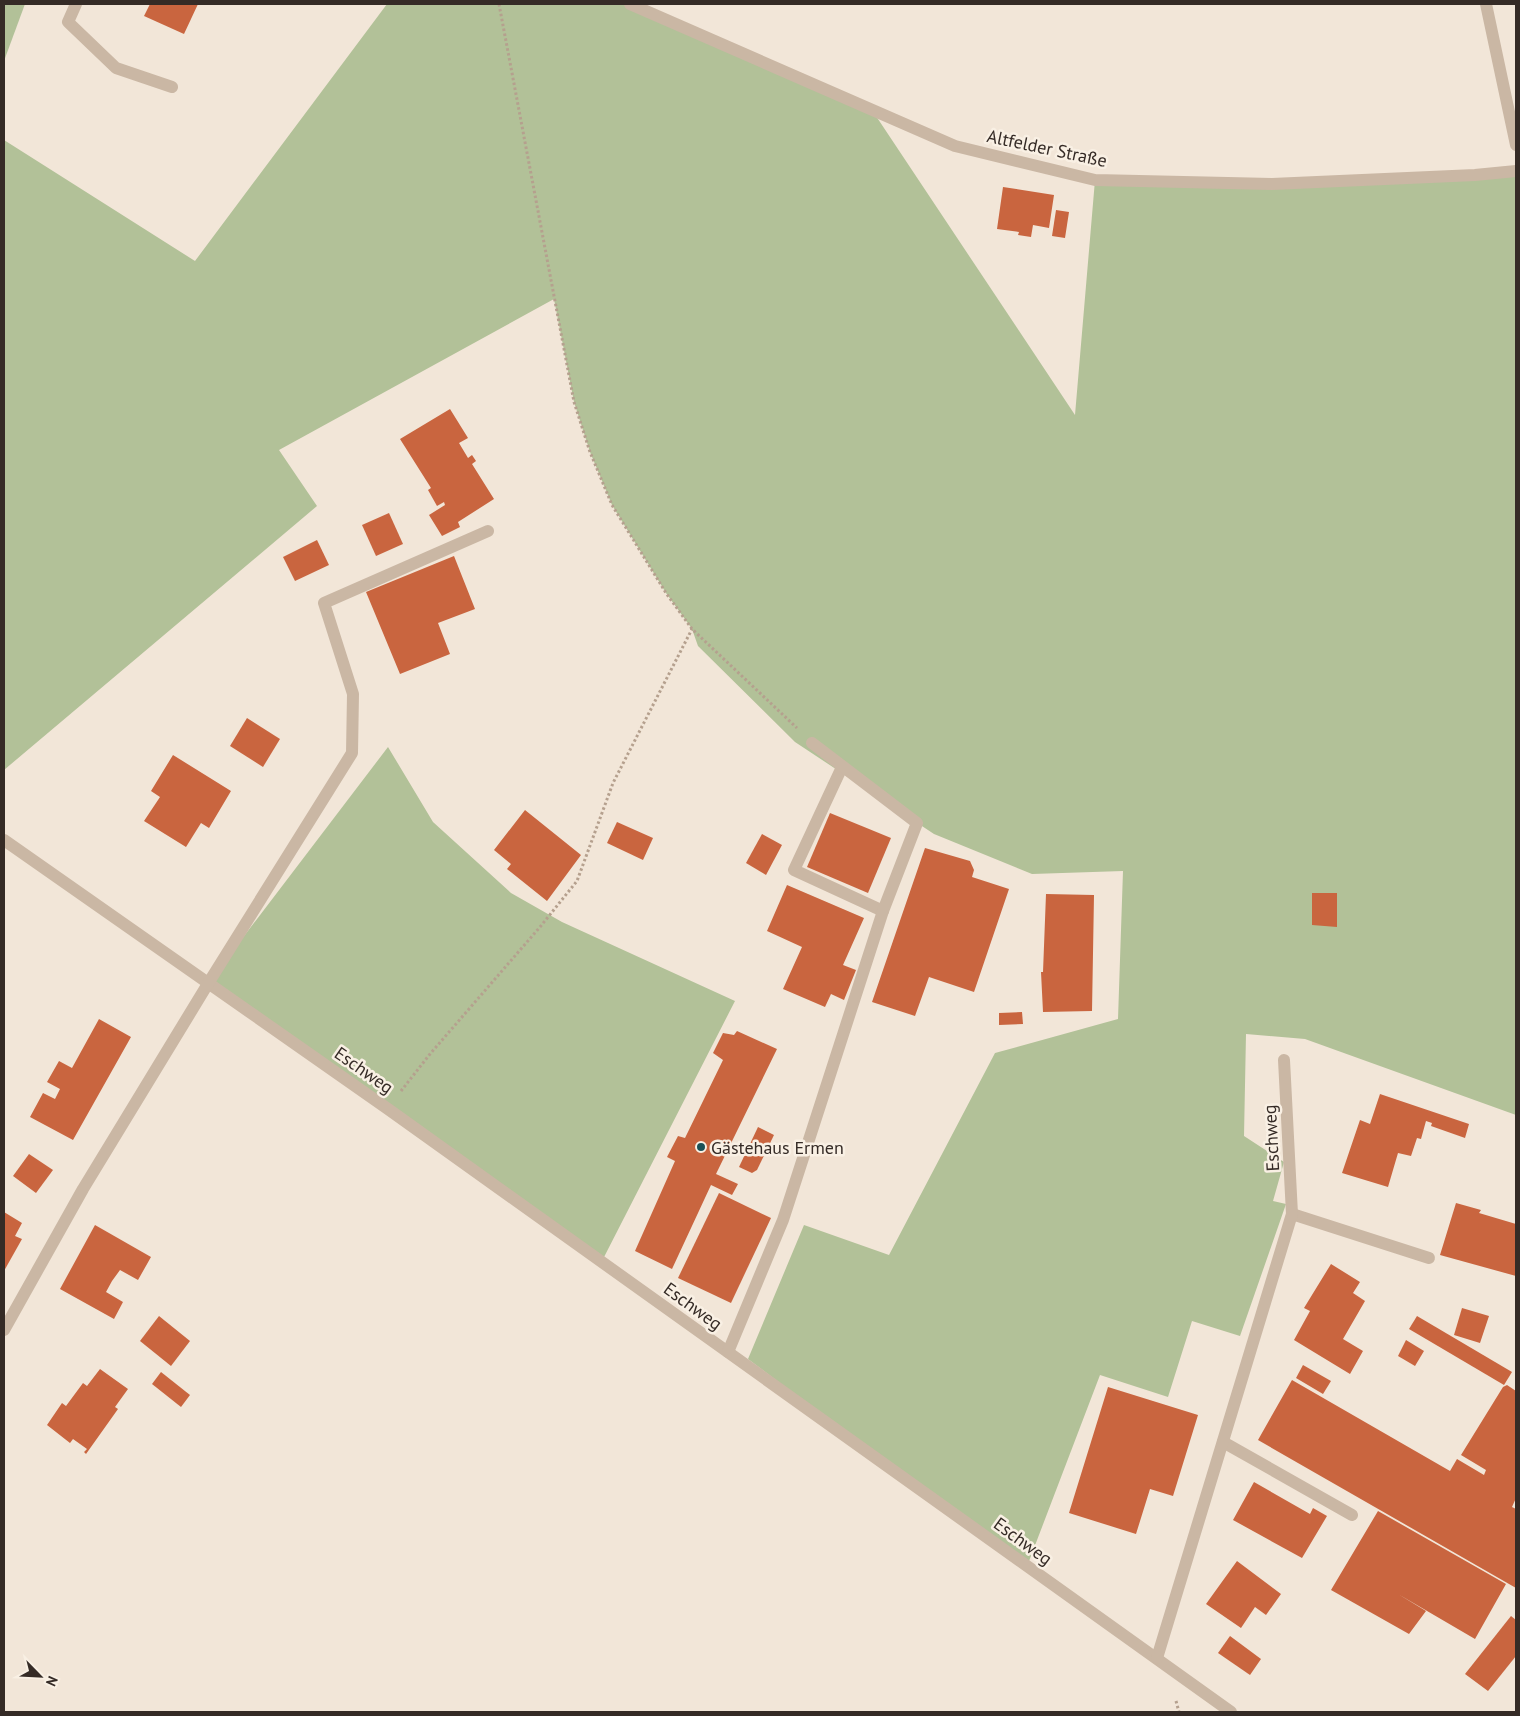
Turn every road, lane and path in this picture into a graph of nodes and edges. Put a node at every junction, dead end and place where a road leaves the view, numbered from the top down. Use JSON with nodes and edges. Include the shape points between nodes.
{"nodes":[{"id":1,"x":76,"y":4,"type":"edge"},
{"id":2,"x":499,"y":4,"type":"edge"},
{"id":3,"x":630,"y":4,"type":"edge"},
{"id":4,"x":1486,"y":4,"type":"edge"},
{"id":5,"x":172,"y":87,"type":"dead end"},
{"id":6,"x":1516,"y":145,"type":"edge"},
{"id":7,"x":1516,"y":171,"type":"edge"},
{"id":8,"x":488,"y":531,"type":"dead end"},
{"id":9,"x":692,"y":629,"type":"junction"},
{"id":10,"x":812,"y":743,"type":"joint"},
{"id":11,"x":842,"y":767,"type":"junction"},
{"id":12,"x":4,"y":840,"type":"edge"},
{"id":13,"x":883,"y":911,"type":"junction"},
{"id":14,"x":209,"y":982,"type":"junction"},
{"id":15,"x":1284,"y":1060,"type":"dead end"},
{"id":16,"x":388,"y":1109,"type":"junction"},
{"id":17,"x":1292,"y":1214,"type":"junction"},
{"id":18,"x":1429,"y":1258,"type":"dead end"},
{"id":19,"x":4,"y":1330,"type":"edge"},
{"id":20,"x":728,"y":1352,"type":"junction"},
{"id":21,"x":1223,"y":1442,"type":"junction"},
{"id":22,"x":1352,"y":1515,"type":"dead end"},
{"id":23,"x":1156,"y":1658,"type":"junction"},
{"id":24,"x":1231,"y":1712,"type":"edge"}],
"edges":[{"from":1,"to":5,"type":"street","via":[[68,22],[116,68]]},
{"from":2,"to":9,"type":"path","via":[[574,402],[612,505]]},
{"from":3,"to":7,"type":"street","name":"Altfelder Straße","via":[[955,146],[1095,180],[1272,184]]},
{"from":4,"to":6,"type":"street"},
{"from":8,"to":14,"type":"street","via":[[324,604],[353,694],[352,753]]},
{"from":9,"to":10,"type":"path"},
{"from":9,"to":16,"type":"path","via":[[613,783],[577,881],[430,1054]]},
{"from":10,"to":11,"type":"street"},
{"from":11,"to":13,"type":"street","via":[[917,824]]},
{"from":11,"to":13,"type":"street","via":[[794,870]]},
{"from":12,"to":14,"type":"street","name":"Eschweg"},
{"from":13,"to":20,"type":"street","via":[[786,1210]]},
{"from":14,"to":16,"type":"street","name":"Eschweg"},
{"from":14,"to":19,"type":"street","via":[[84,1189]]},
{"from":15,"to":17,"type":"street","name":"Eschweg"},
{"from":16,"to":20,"type":"street","name":"Eschweg"},
{"from":17,"to":18,"type":"street"},
{"from":17,"to":21,"type":"street","name":"Eschweg"},
{"from":20,"to":23,"type":"street","name":"Eschweg"},
{"from":21,"to":22,"type":"street"},
{"from":21,"to":23,"type":"street","name":"Eschweg"},
{"from":23,"to":24,"type":"street","name":"Eschweg"}]}
